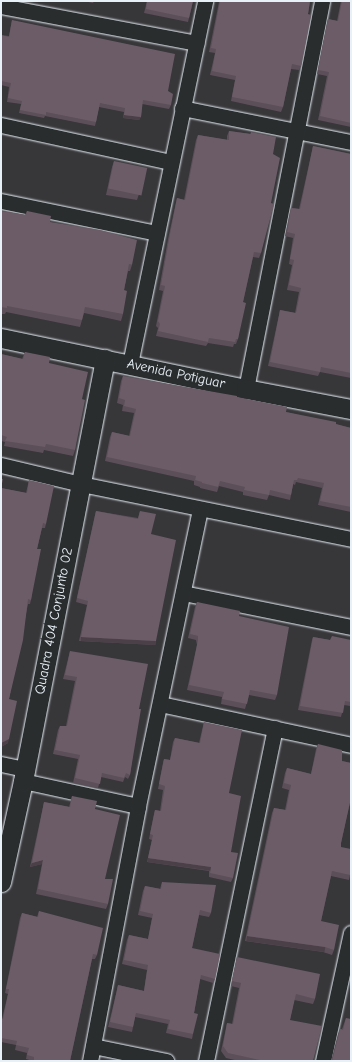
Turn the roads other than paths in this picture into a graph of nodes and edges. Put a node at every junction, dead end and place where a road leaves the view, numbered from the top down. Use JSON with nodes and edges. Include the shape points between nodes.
{"nodes":[{"id":1,"x":205,"y":1,"type":"edge"},
{"id":2,"x":322,"y":1,"type":"edge"},
{"id":3,"x":1,"y":6,"type":"edge"},
{"id":4,"x":197,"y":43,"type":"junction"},
{"id":5,"x":182,"y":108,"type":"junction"},
{"id":6,"x":1,"y":125,"type":"edge"},
{"id":7,"x":298,"y":131,"type":"junction"},
{"id":8,"x":351,"y":142,"type":"edge"},
{"id":9,"x":171,"y":162,"type":"junction"},
{"id":10,"x":1,"y":201,"type":"edge"},
{"id":11,"x":158,"y":233,"type":"junction"},
{"id":12,"x":1,"y":338,"type":"edge"},
{"id":13,"x":105,"y":359,"type":"junction"},
{"id":14,"x":130,"y":364,"type":"junction"},
{"id":15,"x":246,"y":389,"type":"junction"},
{"id":16,"x":351,"y":409,"type":"edge"},
{"id":17,"x":1,"y":465,"type":"edge"},
{"id":18,"x":82,"y":484,"type":"junction"},
{"id":19,"x":200,"y":509,"type":"junction"},
{"id":20,"x":351,"y":539,"type":"edge"},
{"id":21,"x":183,"y":593,"type":"junction"},
{"id":22,"x":351,"y":627,"type":"edge"},
{"id":23,"x":160,"y":704,"type":"junction"},
{"id":24,"x":275,"y":728,"type":"junction"},
{"id":25,"x":351,"y":745,"type":"edge"},
{"id":26,"x":1,"y":764,"type":"edge"},
{"id":27,"x":23,"y":775,"type":"junction"},
{"id":28,"x":138,"y":806,"type":"junction"},
{"id":29,"x":1,"y":882,"type":"edge"},
{"id":30,"x":351,"y":933,"type":"edge"},
{"id":31,"x":346,"y":980,"type":"edge"},
{"id":32,"x":93,"y":1046,"type":"junction"},
{"id":33,"x":90,"y":1061,"type":"edge"},
{"id":34,"x":166,"y":1061,"type":"edge"},
{"id":35,"x":206,"y":1061,"type":"edge"},
{"id":36,"x":323,"y":1061,"type":"edge"}],
"edges":[{"from":1,"to":4,"type":"street"},
{"from":2,"to":7,"type":"street"},
{"from":3,"to":4,"type":"street"},
{"from":4,"to":5,"type":"street"},
{"from":5,"to":7,"type":"street"},
{"from":5,"to":9,"type":"street"},
{"from":6,"to":9,"type":"street"},
{"from":7,"to":8,"type":"street"},
{"from":7,"to":15,"type":"street"},
{"from":9,"to":11,"type":"street"},
{"from":10,"to":11,"type":"street"},
{"from":11,"to":14,"type":"street"},
{"from":12,"to":13,"type":"street","name":"Avenida Potiguar"},
{"from":13,"to":14,"type":"street","name":"Avenida Potiguar"},
{"from":13,"to":18,"type":"street","name":"Quadra 404 Conjunto 02"},
{"from":14,"to":15,"type":"street","name":"Avenida Potiguar"},
{"from":15,"to":16,"type":"street","name":"Avenida Potiguar"},
{"from":17,"to":18,"type":"street"},
{"from":18,"to":19,"type":"street"},
{"from":18,"to":27,"type":"street","name":"Quadra 404 Conjunto 02"},
{"from":19,"to":20,"type":"street"},
{"from":19,"to":21,"type":"street"},
{"from":21,"to":22,"type":"street"},
{"from":21,"to":23,"type":"street"},
{"from":23,"to":24,"type":"street"},
{"from":23,"to":28,"type":"street"},
{"from":24,"to":25,"type":"street"},
{"from":24,"to":35,"type":"street"},
{"from":26,"to":27,"type":"street"},
{"from":27,"to":28,"type":"street"},
{"from":27,"to":29,"type":"street","name":"Quadra 404 Conjunto 02"},
{"from":28,"to":32,"type":"street"},
{"from":30,"to":31,"type":"street"},
{"from":31,"to":36,"type":"street"},
{"from":32,"to":33,"type":"street"},
{"from":32,"to":34,"type":"street"}]}
